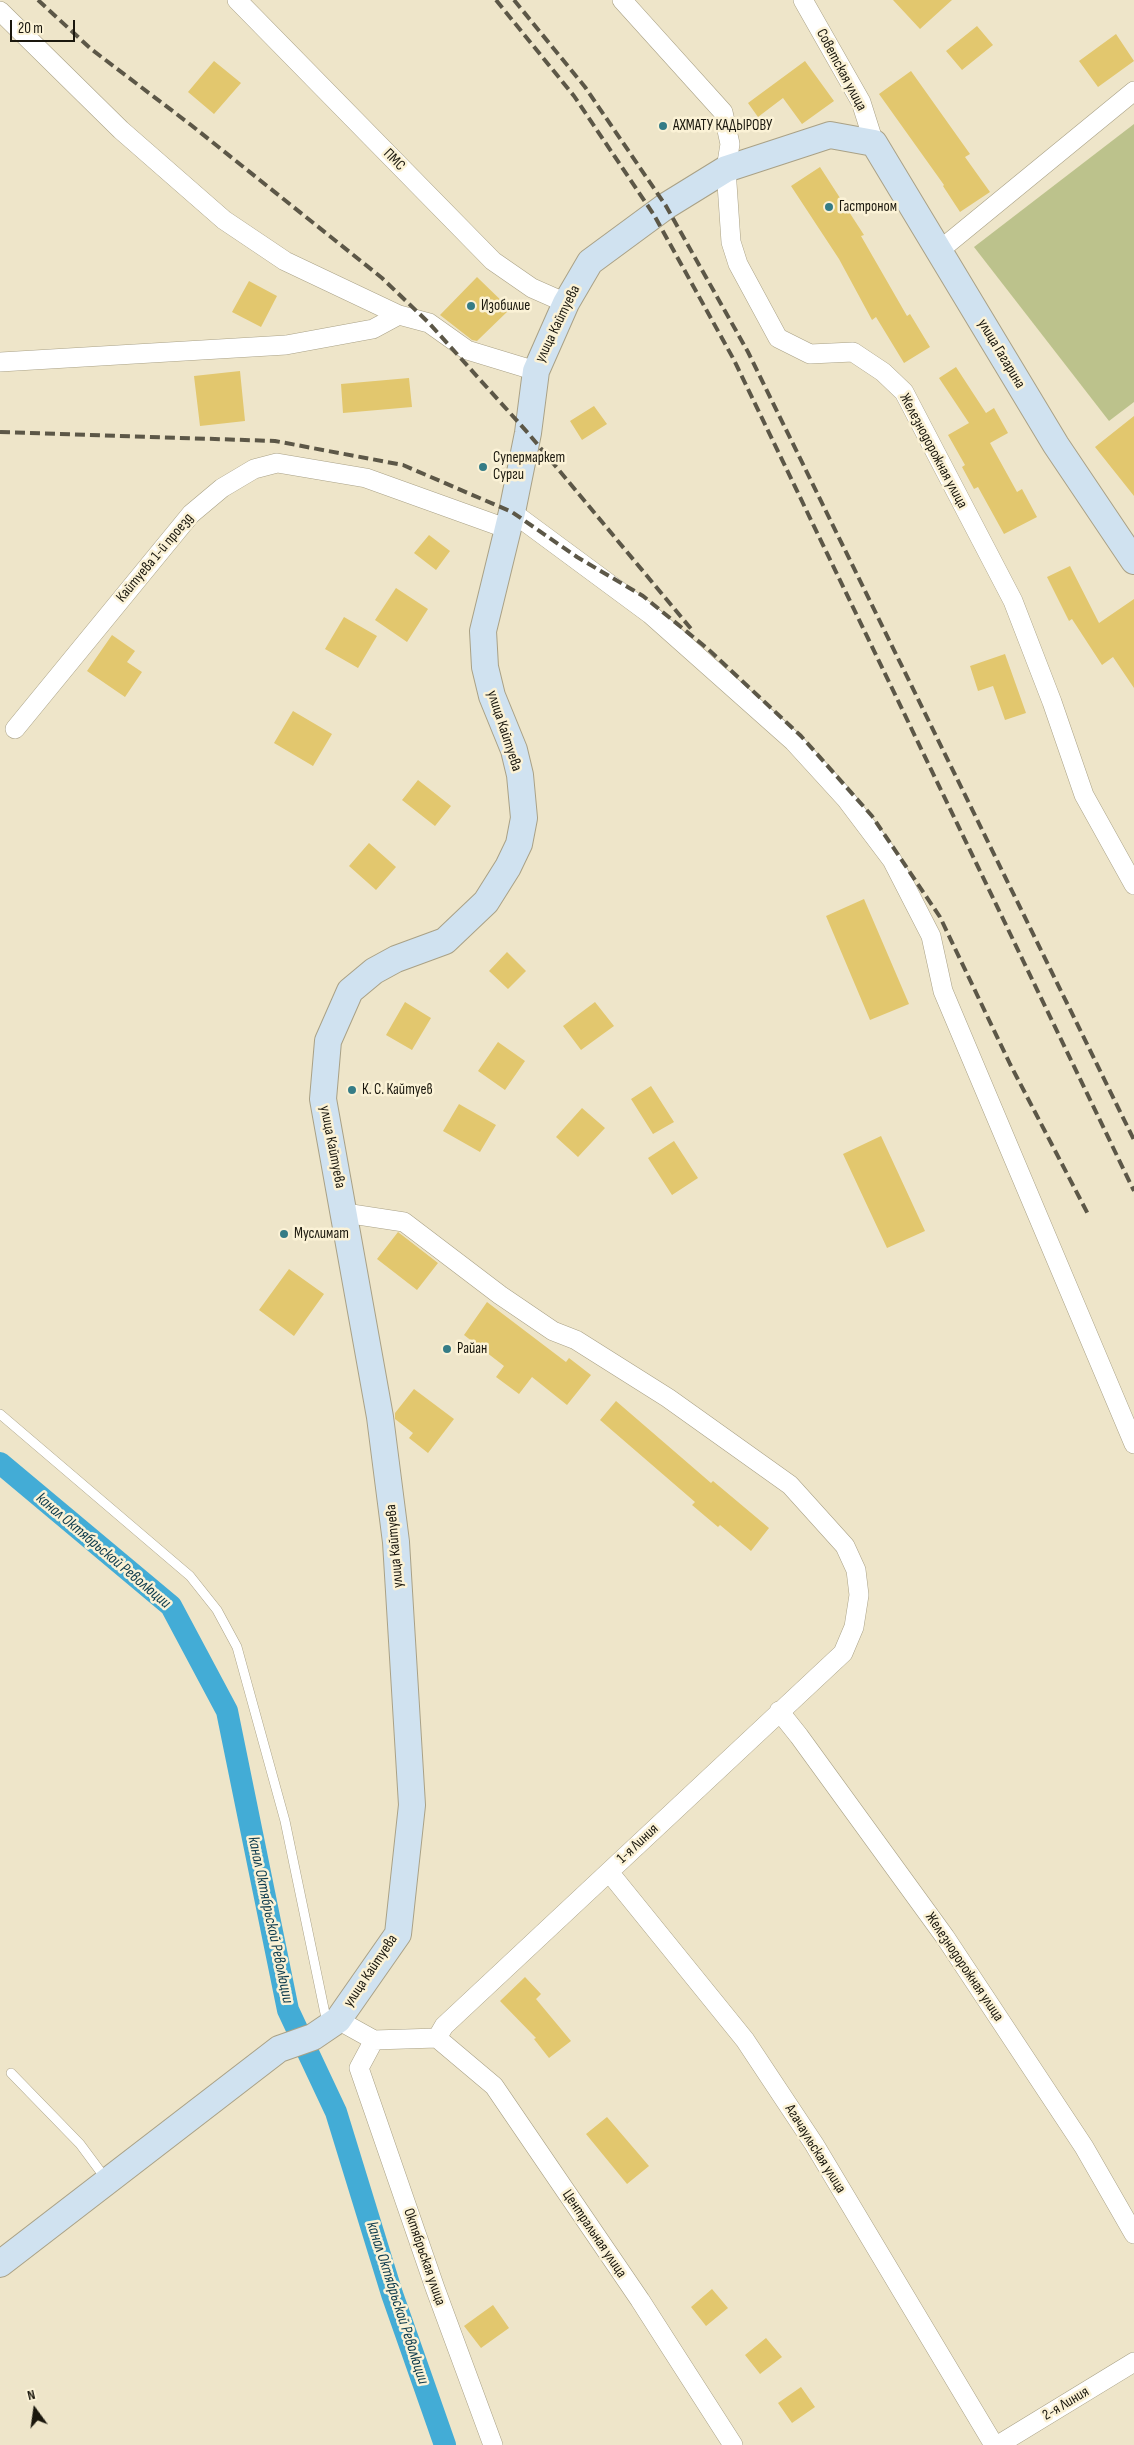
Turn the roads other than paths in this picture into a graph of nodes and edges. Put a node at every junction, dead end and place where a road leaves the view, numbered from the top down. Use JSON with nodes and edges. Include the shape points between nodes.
{"nodes":[{"id":1,"x":237,"y":0,"type":"edge"},
{"id":2,"x":622,"y":0,"type":"edge"},
{"id":3,"x":803,"y":0,"type":"edge"},
{"id":4,"x":0,"y":11,"type":"edge"},
{"id":5,"x":1134,"y":91,"type":"edge"},
{"id":6,"x":874,"y":143,"type":"junction"},
{"id":7,"x":726,"y":170,"type":"junction"},
{"id":8,"x":940,"y":250,"type":"junction"},
{"id":9,"x":566,"y":303,"type":"junction"},
{"id":10,"x":399,"y":315,"type":"junction"},
{"id":11,"x":0,"y":362,"type":"edge"},
{"id":12,"x":536,"y":371,"type":"junction"},
{"id":13,"x":510,"y":520,"type":"junction"},
{"id":14,"x":1134,"y":561,"type":"edge"},
{"id":15,"x":15,"y":729,"type":"dead end"},
{"id":16,"x":1134,"y":885,"type":"edge"},
{"id":17,"x":345,"y":1213,"type":"junction"},
{"id":18,"x":0,"y":1414,"type":"edge"},
{"id":19,"x":1134,"y":1444,"type":"edge"},
{"id":20,"x":779,"y":1711,"type":"junction"},
{"id":21,"x":609,"y":1872,"type":"junction"},
{"id":22,"x":326,"y":2028,"type":"junction"},
{"id":23,"x":437,"y":2038,"type":"junction"},
{"id":24,"x":374,"y":2040,"type":"junction"},
{"id":25,"x":10,"y":2074,"type":"dead end"},
{"id":26,"x":107,"y":2181,"type":"junction"},
{"id":27,"x":1134,"y":2234,"type":"edge"},
{"id":28,"x":0,"y":2264,"type":"edge"},
{"id":29,"x":1134,"y":2362,"type":"edge"},
{"id":30,"x":493,"y":2445,"type":"edge"},
{"id":31,"x":733,"y":2445,"type":"edge"},
{"id":32,"x":994,"y":2445,"type":"edge"},
{"id":33,"x":998,"y":2445,"type":"edge"}],
"edges":[{"from":1,"to":9,"type":"street","name":"ПМС","via":[[493,261],[532,288]]},
{"from":2,"to":7,"type":"street","name":"Железнодорожная улица","via":[[723,112],[730,144]]},
{"from":3,"to":6,"type":"street","name":"Советская улица","via":[[861,102]]},
{"from":4,"to":10,"type":"street","via":[[121,130],[224,220],[285,261]]},
{"from":5,"to":8,"type":"street"},
{"from":6,"to":7,"type":"main road","name":"улица Кайтуева","via":[[830,135]]},
{"from":6,"to":8,"type":"main road","name":"улица Гагарина"},
{"from":7,"to":9,"type":"main road","name":"улица Кайтуева","via":[[666,206],[590,262]]},
{"from":7,"to":16,"type":"street","name":"Железнодорожная улица","via":[[731,242],[738,264],[778,338],[810,354],[853,352],[883,372],[904,392],[1013,602],[1084,795]]},
{"from":8,"to":14,"type":"main road","name":"улица Гагарина","via":[[1056,445]]},
{"from":9,"to":12,"type":"main road","name":"улица Кайтуева"},
{"from":10,"to":11,"type":"street","via":[[373,329],[286,345]]},
{"from":10,"to":12,"type":"street","via":[[428,322],[467,350]]},
{"from":12,"to":13,"type":"main road","name":"улица Кайтуева","via":[[528,433]]},
{"from":13,"to":15,"type":"street","name":"Кайтуева 1-й проезд","via":[[366,478],[277,463],[254,469],[222,488],[191,514]]},
{"from":13,"to":17,"type":"main road","name":"улица Кайтуева","via":[[483,631],[486,674],[520,774],[524,818],[519,844],[486,902],[445,941],[389,963],[350,991],[328,1041],[323,1099]]},
{"from":13,"to":19,"type":"street","name":"Кайтуева 1-й проезд","via":[[650,614],[794,742],[846,799],[892,860],[931,936],[943,991]]},
{"from":17,"to":20,"type":"street","name":"1-я Линия","via":[[404,1222],[500,1296],[668,1398],[790,1485],[845,1546],[856,1570],[859,1595],[854,1628],[843,1653]]},
{"from":17,"to":22,"type":"main road","name":"улица Кайтуева","via":[[380,1417],[396,1542],[412,1805],[398,1934]]},
{"from":18,"to":22,"type":"lane","via":[[190,1576],[217,1610],[237,1647],[285,1821]]},
{"from":20,"to":21,"type":"street","name":"1-я Линия"},
{"from":20,"to":27,"type":"street","name":"Железнодорожная улица","via":[[945,1937],[1084,2147]]},
{"from":21,"to":23,"type":"street","name":"1-я Линия","via":[[444,2026]]},
{"from":21,"to":32,"type":"street","name":"Агачаульская улица","via":[[746,2040],[818,2152]]},
{"from":22,"to":24,"type":"street"},
{"from":22,"to":26,"type":"main road","via":[[279,2049]]},
{"from":23,"to":24,"type":"street"},
{"from":23,"to":31,"type":"street","name":"Центральная улица","via":[[494,2086],[640,2300]]},
{"from":24,"to":30,"type":"street","name":"Октябрьская улица","via":[[359,2068]]},
{"from":25,"to":26,"type":"lane","via":[[80,2144]]},
{"from":26,"to":28,"type":"main road"},
{"from":29,"to":33,"type":"street","name":"2-я Линия"}]}
